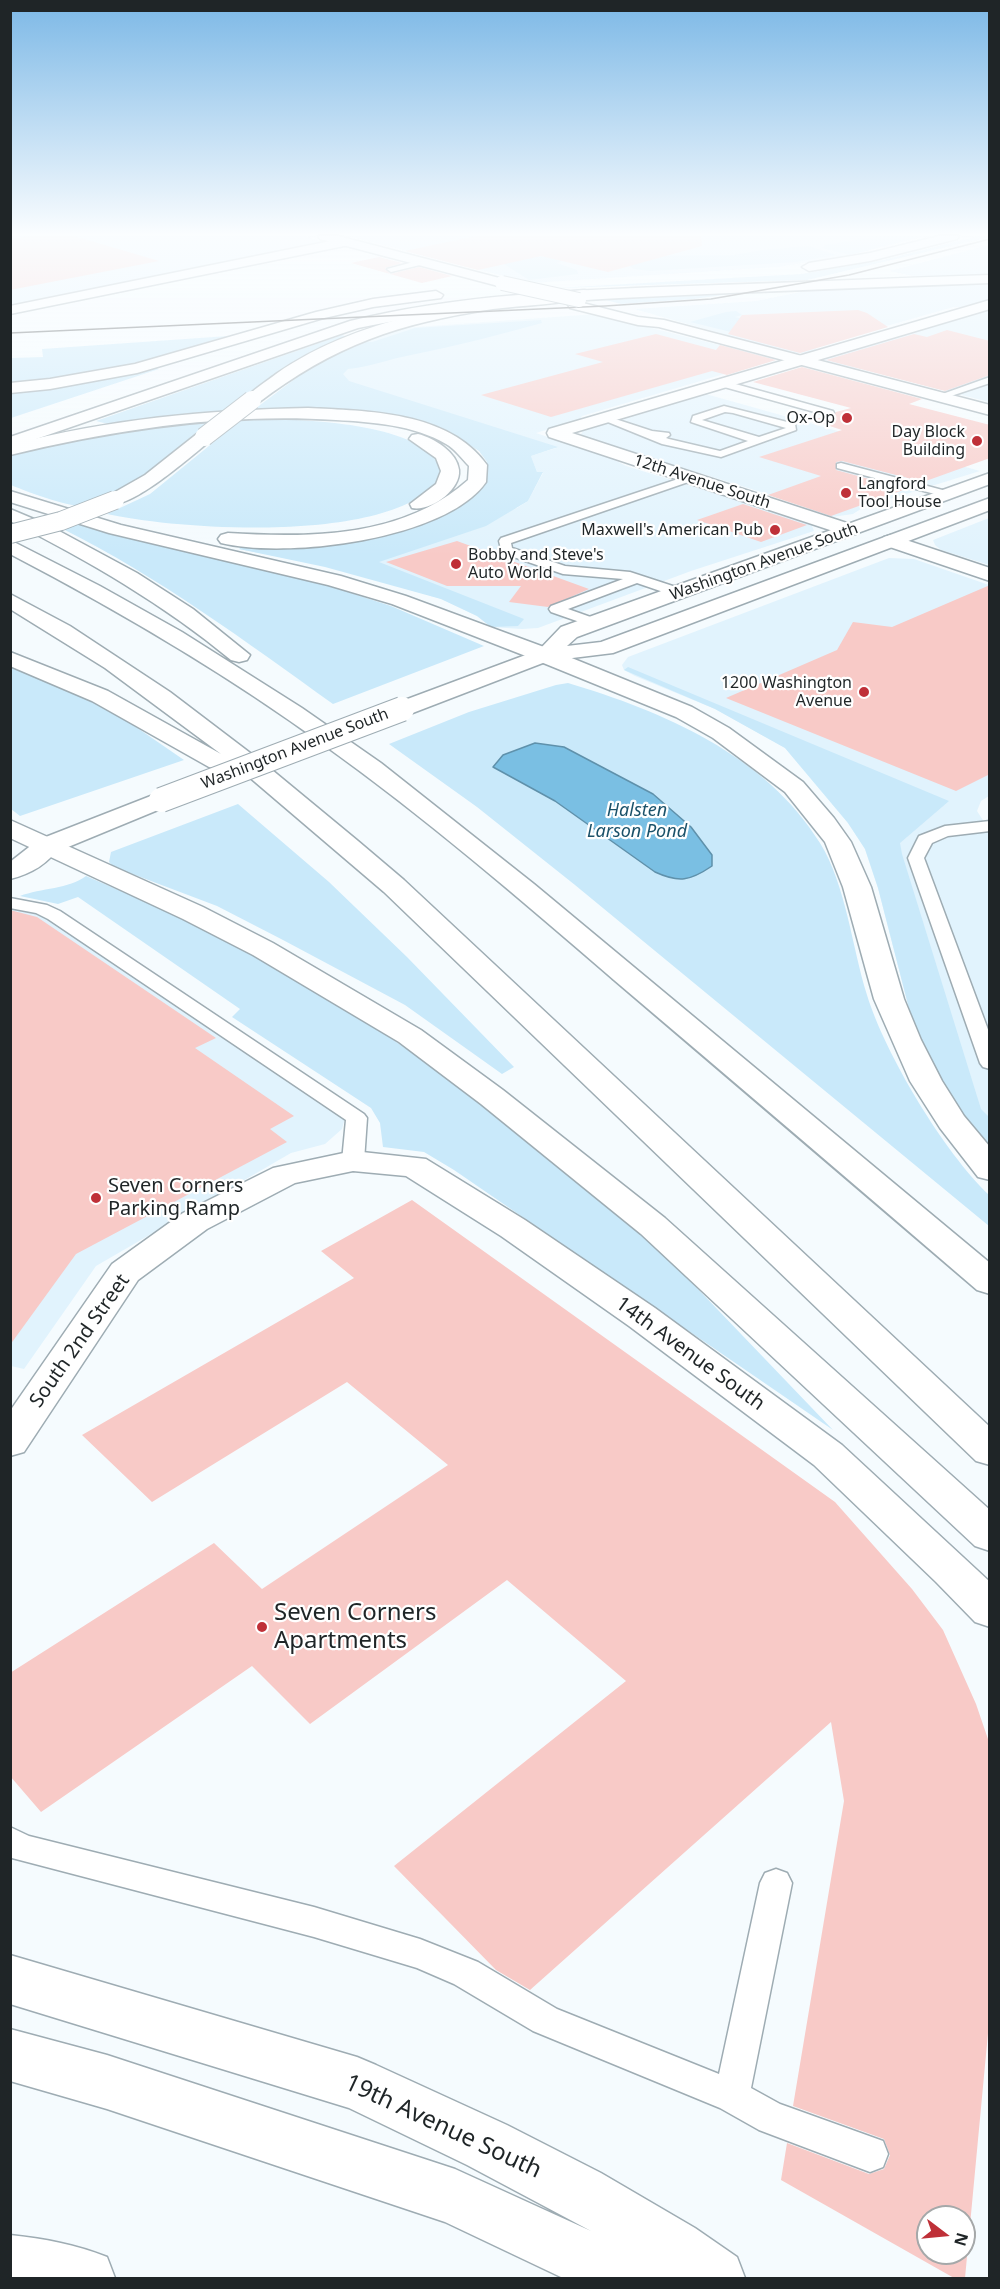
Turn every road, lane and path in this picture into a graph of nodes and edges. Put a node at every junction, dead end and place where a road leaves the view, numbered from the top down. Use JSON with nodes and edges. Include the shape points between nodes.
{"nodes":[{"id":1,"x":224,"y":343,"type":"edge"},
{"id":2,"x":254,"y":343,"type":"edge"},
{"id":3,"x":301,"y":343,"type":"edge"},
{"id":4,"x":346,"y":343,"type":"edge"},
{"id":5,"x":733,"y":343,"type":"edge"},
{"id":6,"x":857,"y":343,"type":"edge"},
{"id":7,"x":798,"y":360,"type":"junction"},
{"id":8,"x":990,"y":380,"type":"edge"},
{"id":9,"x":722,"y":383,"type":"junction"},
{"id":10,"x":10,"y":388,"type":"edge"},
{"id":11,"x":115,"y":388,"type":"dead end"},
{"id":12,"x":939,"y":397,"type":"junction"},
{"id":13,"x":990,"y":410,"type":"edge"},
{"id":14,"x":829,"y":413,"type":"dead end"},
{"id":15,"x":220,"y":416,"type":"junction"},
{"id":16,"x":603,"y":418,"type":"junction"},
{"id":17,"x":760,"y":441,"type":"junction"},
{"id":18,"x":10,"y":443,"type":"edge"},
{"id":19,"x":10,"y":450,"type":"edge"},
{"id":20,"x":840,"y":466,"type":"dead end"},
{"id":21,"x":690,"y":478,"type":"junction"},
{"id":22,"x":990,"y":478,"type":"edge"},
{"id":23,"x":946,"y":494,"type":"junction"},
{"id":24,"x":10,"y":496,"type":"edge"},
{"id":25,"x":990,"y":503,"type":"edge"},
{"id":26,"x":55,"y":510,"type":"junction"},
{"id":27,"x":10,"y":514,"type":"edge"},
{"id":28,"x":137,"y":526,"type":"junction"},
{"id":29,"x":849,"y":530,"type":"junction"},
{"id":30,"x":10,"y":534,"type":"edge"},
{"id":31,"x":891,"y":541,"type":"junction"},
{"id":32,"x":10,"y":546,"type":"edge"},
{"id":33,"x":990,"y":575,"type":"edge"},
{"id":34,"x":637,"y":579,"type":"junction"},
{"id":35,"x":763,"y":588,"type":"junction"},
{"id":36,"x":680,"y":593,"type":"junction"},
{"id":37,"x":10,"y":600,"type":"edge"},
{"id":38,"x":594,"y":623,"type":"junction"},
{"id":39,"x":544,"y":655,"type":"junction"},
{"id":40,"x":10,"y":658,"type":"edge"},
{"id":41,"x":371,"y":768,"type":"junction"},
{"id":42,"x":990,"y":826,"type":"edge"},
{"id":43,"x":10,"y":828,"type":"edge"},
{"id":44,"x":335,"y":835,"type":"junction"},
{"id":45,"x":47,"y":846,"type":"junction"},
{"id":46,"x":10,"y":847,"type":"edge"},
{"id":47,"x":10,"y":871,"type":"edge"},
{"id":48,"x":10,"y":903,"type":"edge"},
{"id":49,"x":990,"y":1063,"type":"edge"},
{"id":50,"x":353,"y":1161,"type":"junction"},
{"id":51,"x":990,"y":1170,"type":"edge"},
{"id":52,"x":990,"y":1282,"type":"edge"},
{"id":53,"x":13,"y":1439,"type":"edge"},
{"id":54,"x":990,"y":1450,"type":"edge"},
{"id":55,"x":990,"y":1535,"type":"edge"},
{"id":56,"x":990,"y":1610,"type":"edge"},
{"id":57,"x":10,"y":1841,"type":"edge"},
{"id":58,"x":776,"y":1883,"type":"dead end"},
{"id":59,"x":10,"y":1979,"type":"edge"},
{"id":60,"x":10,"y":2055,"type":"edge"},
{"id":61,"x":732,"y":2096,"type":"junction"},
{"id":62,"x":870,"y":2154,"type":"dead end"},
{"id":63,"x":10,"y":2264,"type":"edge"},
{"id":64,"x":86,"y":2278,"type":"edge"},
{"id":65,"x":640,"y":2278,"type":"edge"},
{"id":66,"x":716,"y":2278,"type":"edge"}],
"edges":[{"from":1,"to":10,"type":"main road","via":[[137,368]]},
{"from":2,"to":11,"type":"main road"},
{"from":3,"to":18,"type":"main road"},
{"from":4,"to":30,"type":"main road","bridge":true,"via":[[307,362],[151,478],[115,500],[61,521]]},
{"from":5,"to":7,"type":"main road"},
{"from":6,"to":7,"type":"main road"},
{"from":7,"to":9,"type":"main road"},
{"from":7,"to":12,"type":"main road"},
{"from":8,"to":12,"type":"lane"},
{"from":9,"to":14,"type":"lane"},
{"from":9,"to":16,"type":"main road"},
{"from":12,"to":13,"type":"main road"},
{"from":15,"to":19,"type":"main road","via":[[111,427]]},
{"from":15,"to":28,"type":"main road","via":[[288,417],[381,428],[420,440],[443,454],[452,470],[451,479],[412,508],[336,527],[248,534]]},
{"from":15,"to":28,"type":"main road","via":[[314,413],[415,425],[464,447],[478,465],[477,482],[461,499],[433,515],[334,538],[242,540]]},
{"from":16,"to":17,"type":"lane","via":[[655,438],[721,454]]},
{"from":16,"to":21,"type":"main road","name":"12th Avenue South","via":[[555,433]]},
{"from":17,"to":17,"type":"lane","via":[[791,430],[791,426],[724,409],[697,418],[696,422]]},
{"from":20,"to":23,"type":"lane"},
{"from":21,"to":29,"type":"main road","name":"12th Avenue South"},
{"from":21,"to":34,"type":"lane","via":[[505,541],[506,550],[563,570]]},
{"from":22,"to":23,"type":"main road","name":"Washington Avenue South"},
{"from":23,"to":29,"type":"main road","name":"Washington Avenue South"},
{"from":23,"to":31,"type":"main road","via":[[892,523],[887,528]]},
{"from":24,"to":26,"type":"main road"},
{"from":25,"to":31,"type":"main road","name":"Washington Avenue South"},
{"from":26,"to":28,"type":"main road"},
{"from":26,"to":39,"type":"main road","via":[[116,529],[352,585]]},
{"from":27,"to":41,"type":"main road","via":[[101,560],[188,615]]},
{"from":29,"to":35,"type":"main road","via":[[850,543],[845,550]]},
{"from":29,"to":36,"type":"main road","name":"Washington Avenue South"},
{"from":31,"to":33,"type":"main road"},
{"from":31,"to":35,"type":"main road","name":"Washington Avenue South"},
{"from":32,"to":41,"type":"main road","via":[[99,592],[209,657]]},
{"from":34,"to":36,"type":"lane"},
{"from":34,"to":38,"type":"lane","via":[[555,609]]},
{"from":35,"to":39,"type":"main road","name":"Washington Avenue South","via":[[605,648]]},
{"from":36,"to":38,"type":"main road","name":"Washington Avenue South"},
{"from":37,"to":44,"type":"main road","via":[[121,669],[218,738]]},
{"from":38,"to":39,"type":"main road","name":"Washington Avenue South","via":[[569,632]]},
{"from":39,"to":45,"type":"main road","name":"Washington Avenue South","bridge":true},
{"from":39,"to":51,"type":"main road","via":[[703,722],[788,782],[808,803],[847,859],[890,999],[926,1081],[951,1121]]},
{"from":40,"to":44,"type":"main road","via":[[100,696],[172,735]]},
{"from":41,"to":52,"type":"main road","via":[[490,861]]},
{"from":42,"to":49,"type":"lane","via":[[945,831],[925,840],[916,858]]},
{"from":43,"to":45,"type":"main road"},
{"from":44,"to":54,"type":"main road","via":[[394,886]]},
{"from":45,"to":46,"type":"main road","name":"Washington Avenue South"},
{"from":45,"to":47,"type":"main road","name":"Washington Avenue South","via":[[22,867]]},
{"from":45,"to":55,"type":"main road","via":[[263,949],[410,1036],[492,1096],[653,1226]]},
{"from":48,"to":50,"type":"lane","via":[[54,915],[357,1118]]},
{"from":50,"to":53,"type":"main road","name":"South 2nd Street","via":[[285,1174],[195,1221],[125,1272]]},
{"from":50,"to":56,"type":"main road","name":"14th Avenue South","via":[[414,1166],[642,1317],[828,1455]]},
{"from":57,"to":61,"type":"lane","via":[[23,1848],[314,1922],[420,1954],[466,1973],[545,2020]]},
{"from":58,"to":61,"type":"lane"},
{"from":59,"to":66,"type":"main road","name":"19th Avenue South","via":[[357,2084],[581,2193],[675,2248]]},
{"from":60,"to":65,"type":"main road","via":[[107,2082],[455,2198],[567,2251]]},
{"from":61,"to":62,"type":"lane","via":[[771,2118]]},
{"from":63,"to":64,"type":"main road"}]}
